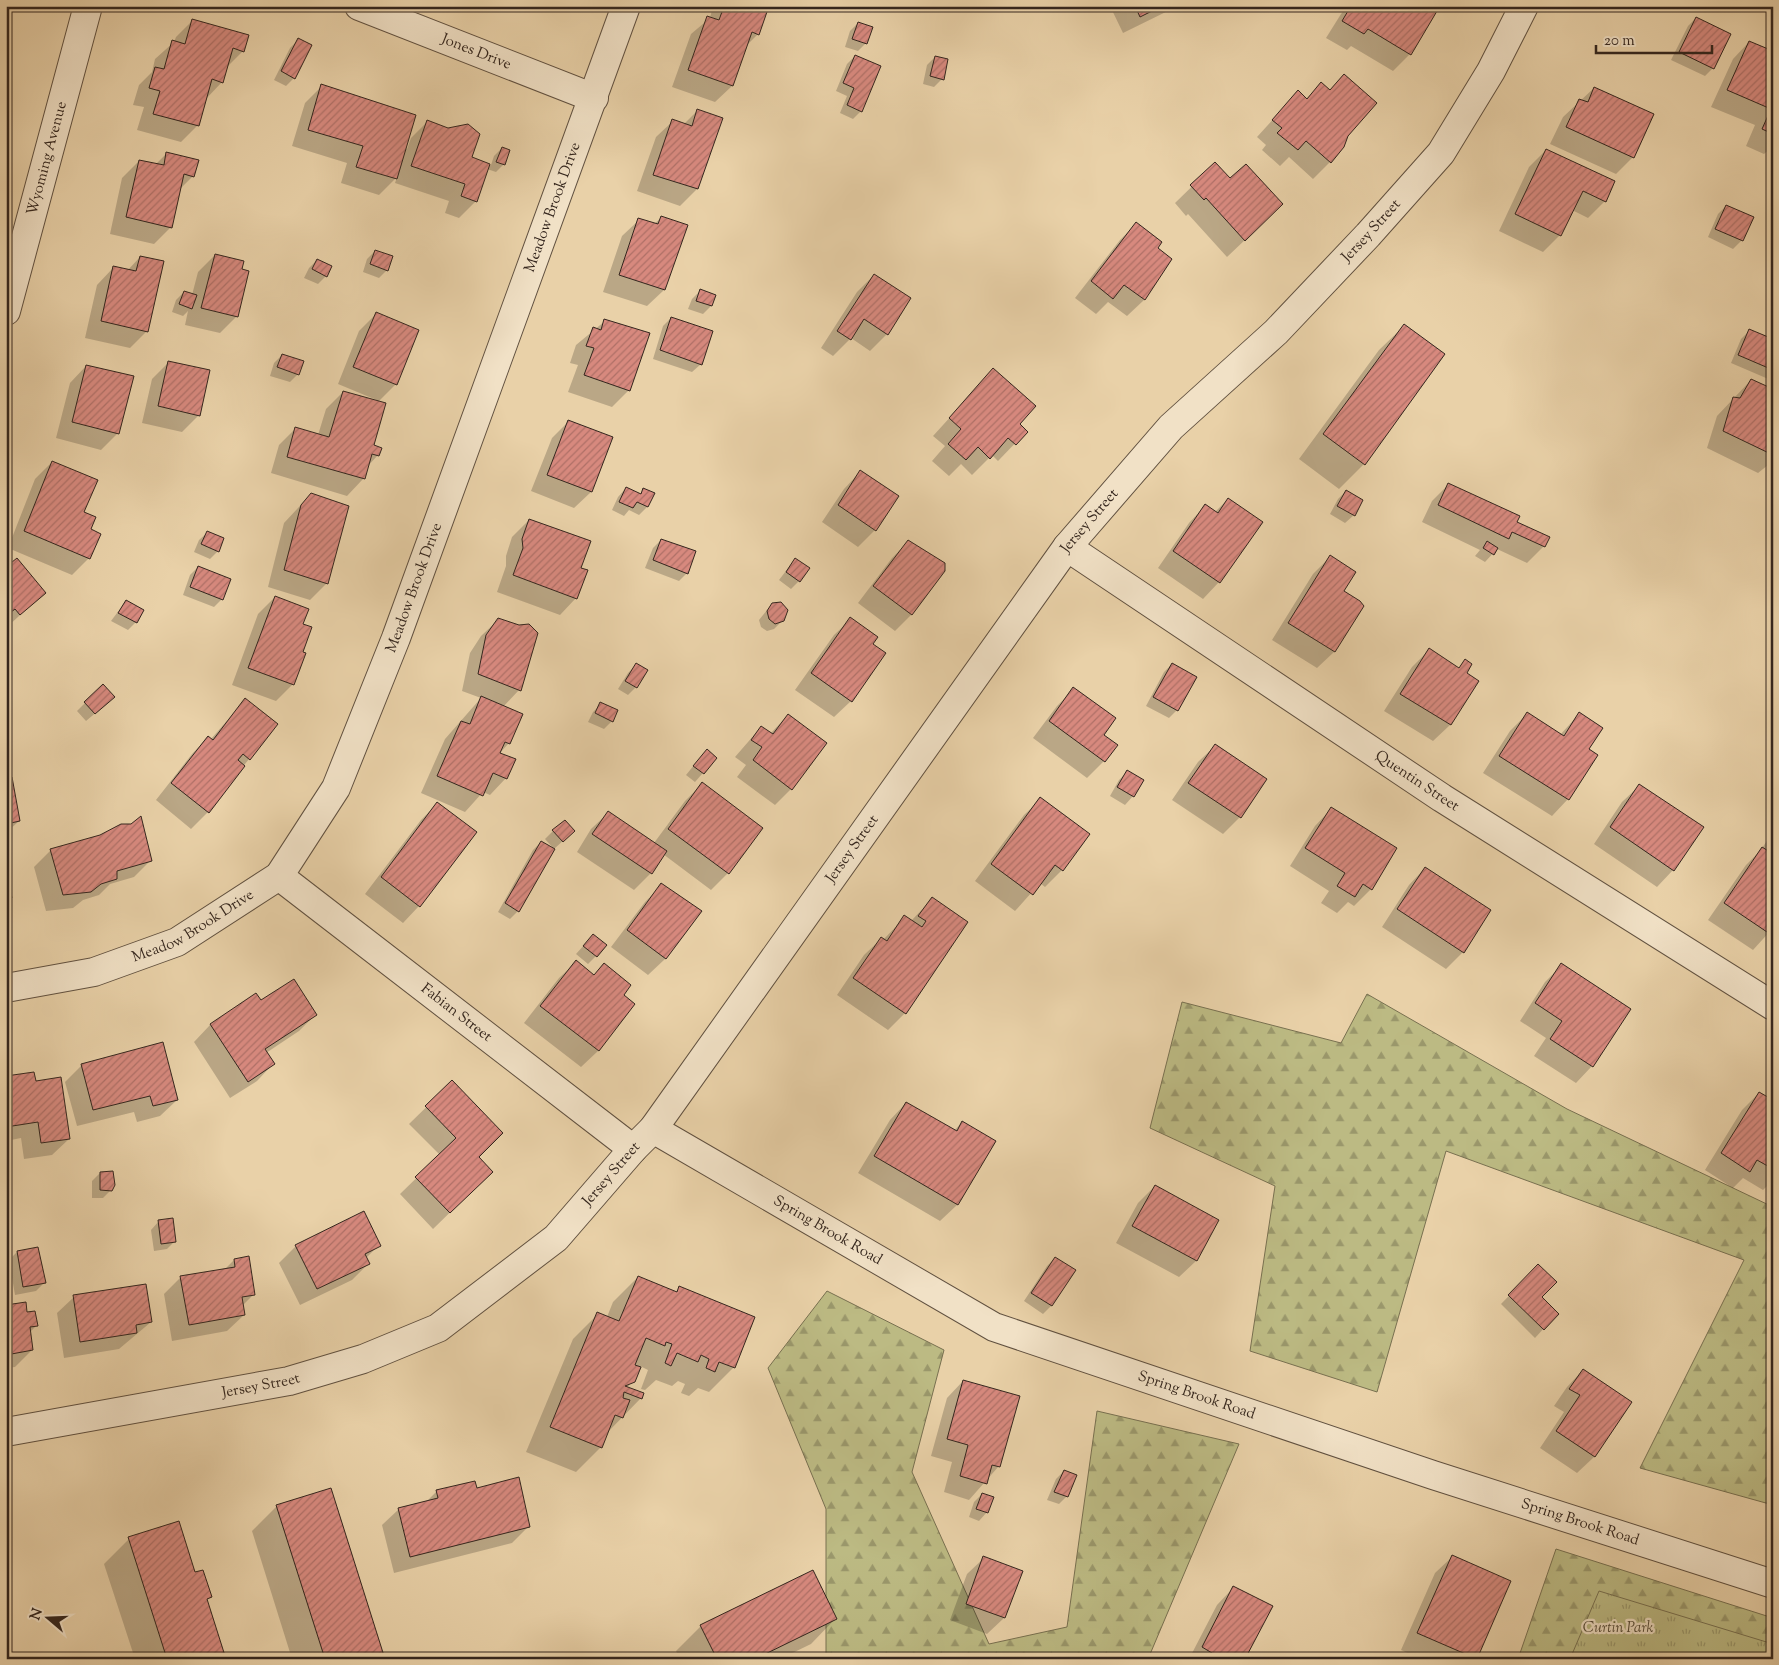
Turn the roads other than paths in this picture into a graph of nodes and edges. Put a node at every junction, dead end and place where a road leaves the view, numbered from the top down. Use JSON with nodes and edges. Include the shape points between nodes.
{"nodes":[{"id":1,"x":88,"y":6,"type":"edge"},
{"id":2,"x":359,"y":6,"type":"edge"},
{"id":3,"x":626,"y":6,"type":"edge"},
{"id":4,"x":1524,"y":6,"type":"edge"},
{"id":5,"x":594,"y":98,"type":"junction"},
{"id":6,"x":6,"y":311,"type":"edge"},
{"id":7,"x":1066,"y":547,"type":"junction"},
{"id":8,"x":279,"y":876,"type":"junction"},
{"id":9,"x":6,"y":988,"type":"edge"},
{"id":10,"x":1773,"y":1006,"type":"edge"},
{"id":11,"x":653,"y":1129,"type":"junction"},
{"id":12,"x":633,"y":1149,"type":"junction"},
{"id":13,"x":6,"y":1432,"type":"edge"},
{"id":14,"x":1773,"y":1584,"type":"edge"}],
"edges":[{"from":1,"to":6,"type":"street","name":"Wyoming Avenue"},
{"from":2,"to":5,"type":"street","name":"Jones Drive"},
{"from":3,"to":5,"type":"street","name":"Meadow Brook Drive"},
{"from":4,"to":7,"type":"street","name":"Jersey Street","via":[[1441,153],[1276,332],[1171,427]]},
{"from":5,"to":8,"type":"street","name":"Meadow Brook Drive","via":[[396,638],[340,779]]},
{"from":7,"to":10,"type":"street","name":"Quentin Street","via":[[1442,798]]},
{"from":7,"to":11,"type":"street","name":"Jersey Street"},
{"from":8,"to":9,"type":"street","name":"Meadow Brook Drive","via":[[177,942],[94,972]]},
{"from":8,"to":12,"type":"street","name":"Fabian Street"},
{"from":11,"to":12,"type":"street","name":"Jersey Street"},
{"from":11,"to":14,"type":"street","name":"Spring Brook Road","via":[[994,1327],[1433,1475]]},
{"from":12,"to":13,"type":"street","name":"Jersey Street","via":[[556,1238],[438,1328],[363,1359],[289,1381]]}]}
